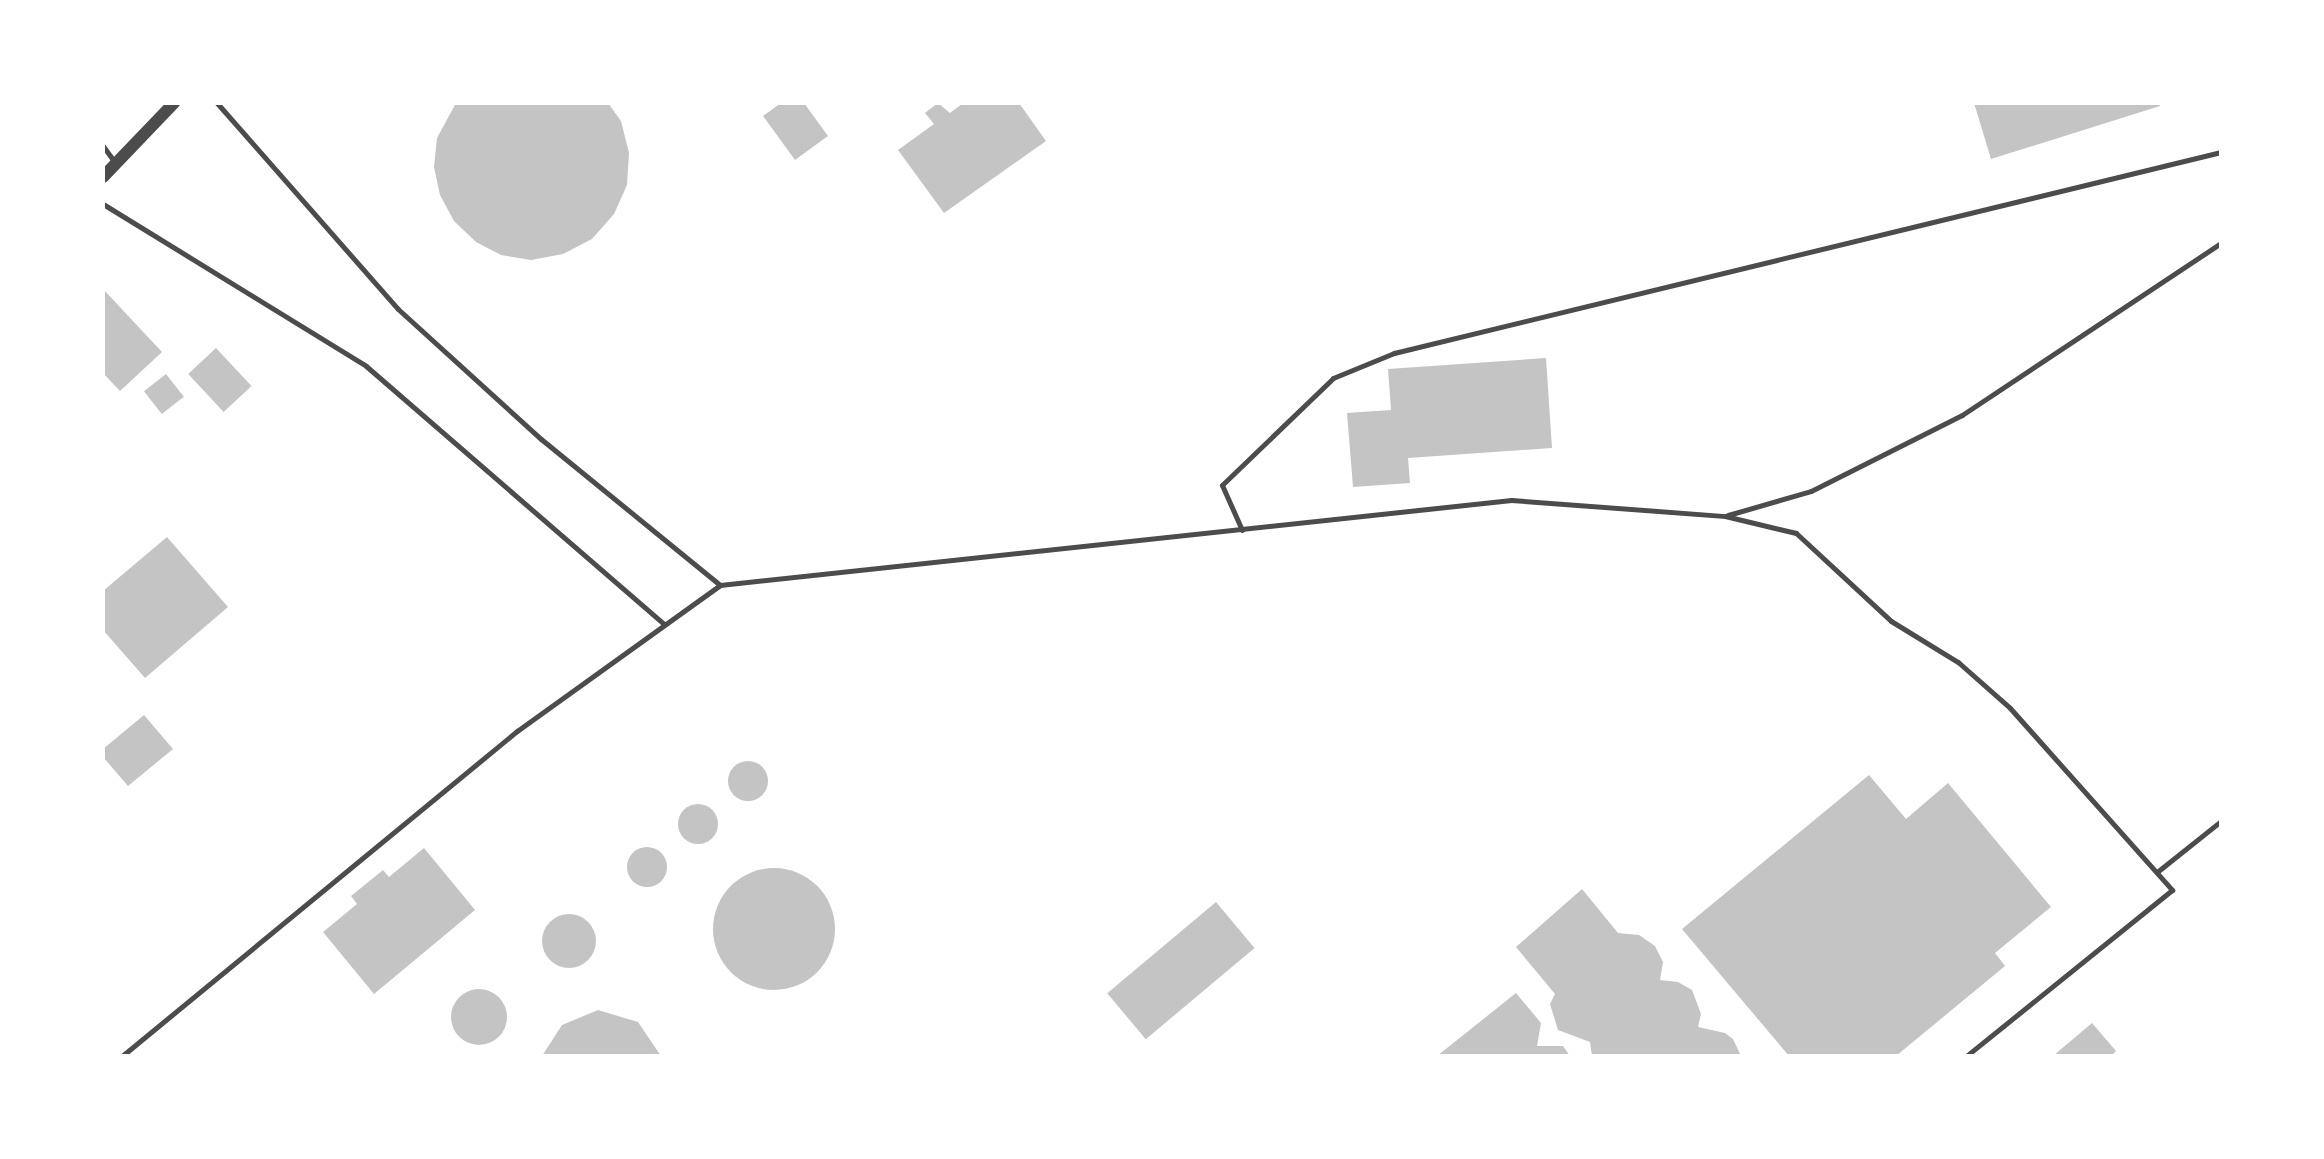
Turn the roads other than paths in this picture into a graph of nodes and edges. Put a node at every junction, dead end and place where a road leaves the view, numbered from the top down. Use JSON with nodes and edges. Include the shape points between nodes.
{"nodes":[{"id":1,"x":174,"y":103,"type":"edge"},
{"id":2,"x":217,"y":103,"type":"edge"},
{"id":3,"x":103,"y":145,"type":"edge"},
{"id":4,"x":2221,"y":152,"type":"edge"},
{"id":5,"x":116,"y":164,"type":"junction"},
{"id":6,"x":103,"y":177,"type":"edge"},
{"id":7,"x":103,"y":204,"type":"edge"},
{"id":8,"x":2221,"y":243,"type":"edge"},
{"id":9,"x":1725,"y":516,"type":"junction"},
{"id":10,"x":1242,"y":530,"type":"junction"},
{"id":11,"x":720,"y":585,"type":"junction"},
{"id":12,"x":664,"y":624,"type":"junction"},
{"id":13,"x":2221,"y":821,"type":"edge"},
{"id":14,"x":2157,"y":872,"type":"junction"},
{"id":15,"x":122,"y":1056,"type":"edge"},
{"id":16,"x":1966,"y":1056,"type":"edge"}],
"edges":[{"from":1,"to":5,"type":"street"},
{"from":2,"to":11,"type":"lane","via":[[398,309],[541,439]]},
{"from":3,"to":5,"type":"lane"},
{"from":4,"to":10,"type":"lane","via":[[1394,353],[1333,378],[1222,485]]},
{"from":5,"to":6,"type":"street"},
{"from":7,"to":12,"type":"lane","via":[[366,366]]},
{"from":8,"to":9,"type":"lane","via":[[1962,415],[1811,491]]},
{"from":9,"to":10,"type":"lane","via":[[1511,500]]},
{"from":9,"to":14,"type":"lane","via":[[1796,533],[1891,621],[1958,662],[2010,708]]},
{"from":10,"to":11,"type":"lane"},
{"from":11,"to":12,"type":"lane"},
{"from":12,"to":15,"type":"lane","via":[[517,731]]},
{"from":13,"to":14,"type":"lane"},
{"from":14,"to":16,"type":"lane","via":[[2172,890]]}]}
